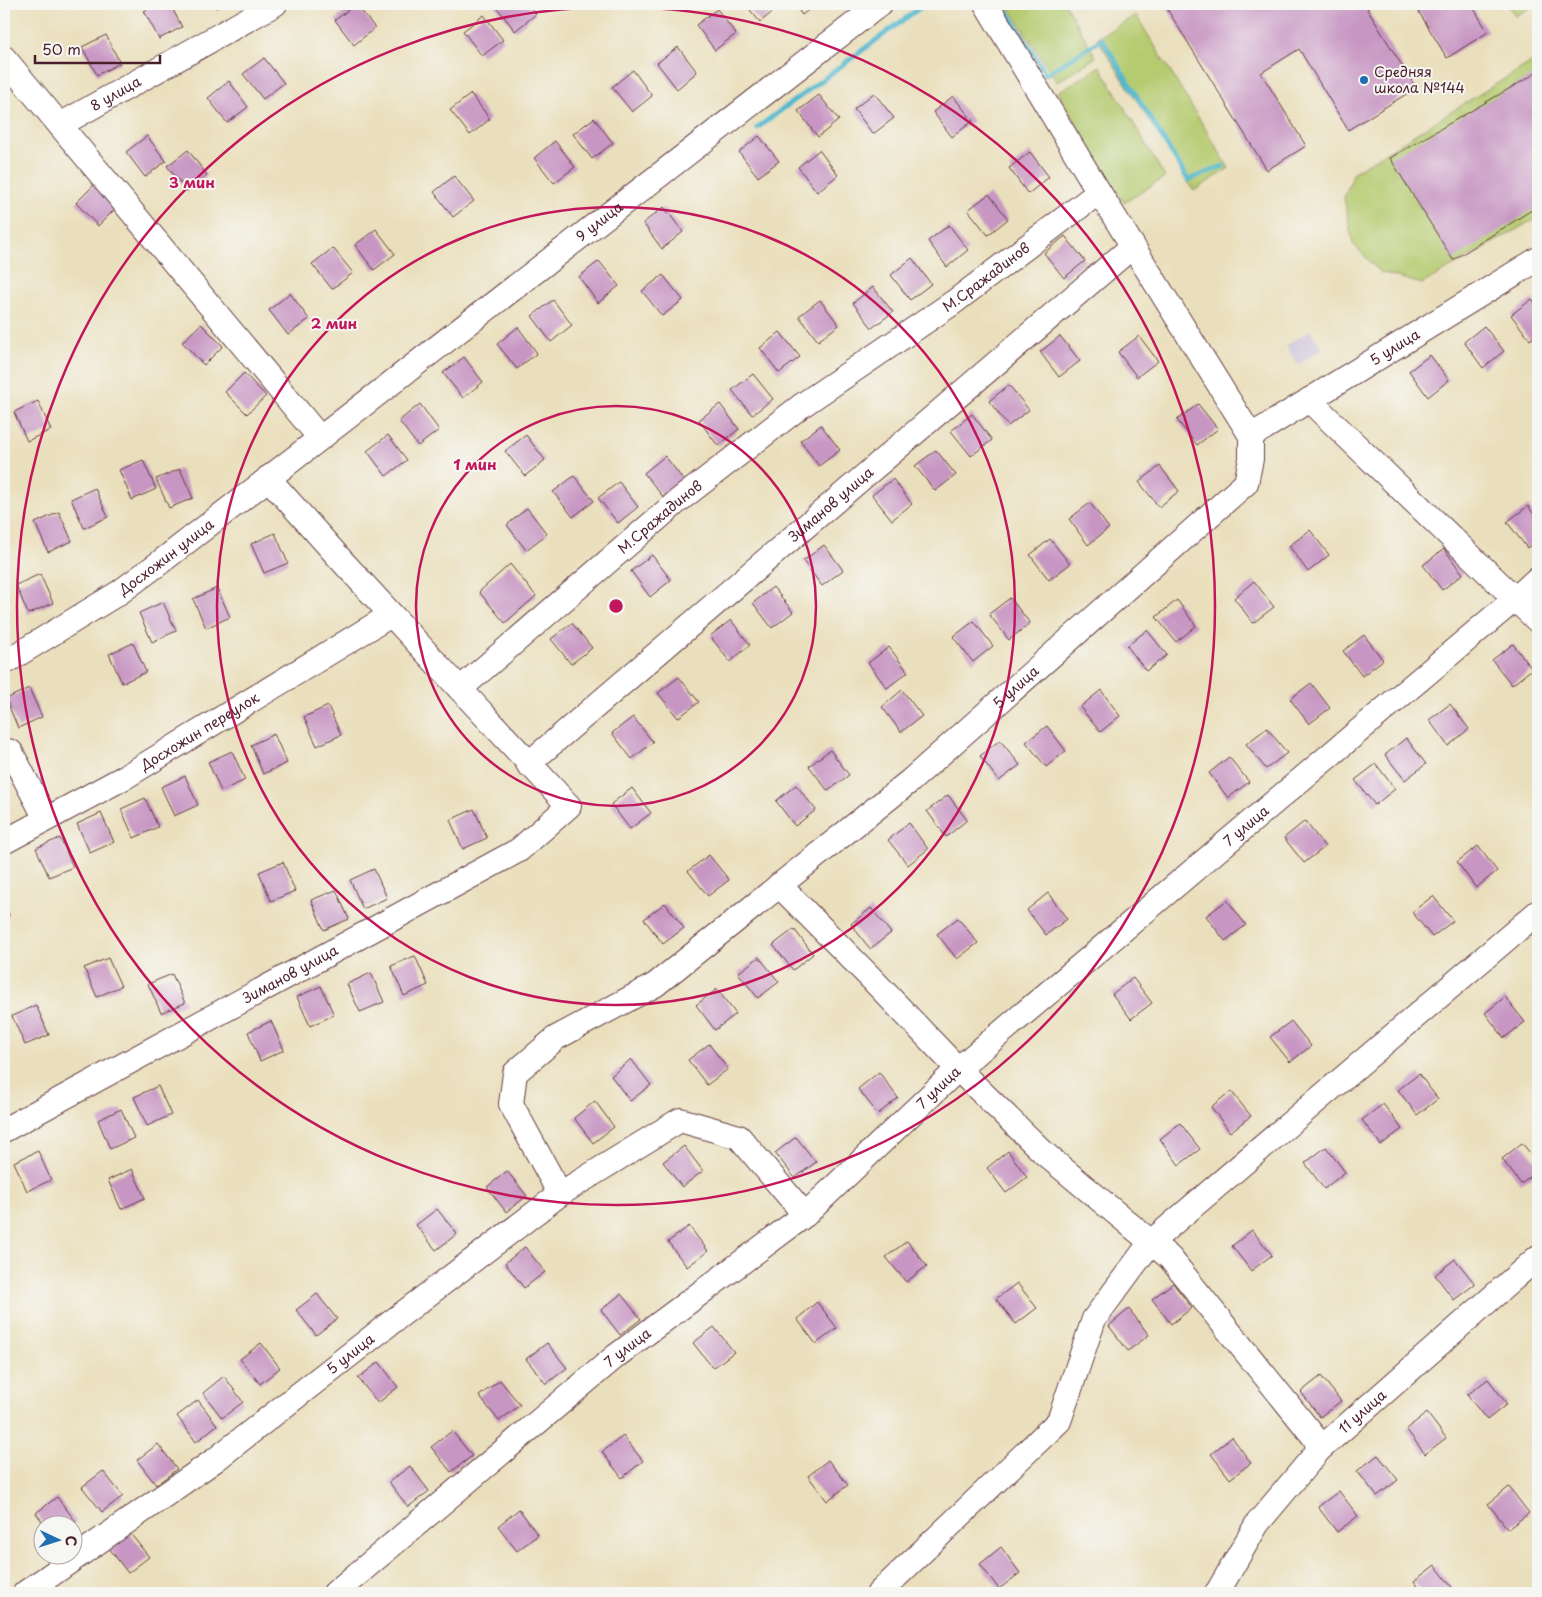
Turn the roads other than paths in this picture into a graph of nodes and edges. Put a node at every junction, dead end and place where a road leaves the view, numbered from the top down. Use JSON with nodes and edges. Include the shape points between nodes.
{"nodes":[{"id":1,"x":275,"y":4,"type":"edge"},
{"id":2,"x":880,"y":4,"type":"edge"},
{"id":3,"x":986,"y":4,"type":"edge"},
{"id":4,"x":4,"y":58,"type":"edge"},
{"id":5,"x":60,"y":125,"type":"junction"},
{"id":6,"x":1099,"y":192,"type":"junction"},
{"id":7,"x":1133,"y":246,"type":"junction"},
{"id":8,"x":1538,"y":259,"type":"edge"},
{"id":9,"x":1309,"y":400,"type":"junction"},
{"id":10,"x":1250,"y":436,"type":"junction"},
{"id":11,"x":320,"y":438,"type":"junction"},
{"id":12,"x":268,"y":478,"type":"junction"},
{"id":13,"x":1538,"y":578,"type":"edge"},
{"id":14,"x":1515,"y":599,"type":"junction"},
{"id":15,"x":391,"y":615,"type":"junction"},
{"id":16,"x":1538,"y":621,"type":"edge"},
{"id":17,"x":4,"y":663,"type":"edge"},
{"id":18,"x":460,"y":689,"type":"junction"},
{"id":19,"x":4,"y":750,"type":"edge"},
{"id":20,"x":528,"y":764,"type":"junction"},
{"id":21,"x":46,"y":819,"type":"junction"},
{"id":22,"x":4,"y":842,"type":"edge"},
{"id":23,"x":779,"y":885,"type":"junction"},
{"id":24,"x":1538,"y":912,"type":"edge"},
{"id":25,"x":958,"y":1069,"type":"junction"},
{"id":26,"x":4,"y":1130,"type":"edge"},
{"id":27,"x":560,"y":1194,"type":"junction"},
{"id":28,"x":805,"y":1215,"type":"junction"},
{"id":29,"x":1151,"y":1242,"type":"junction"},
{"id":30,"x":1538,"y":1257,"type":"edge"},
{"id":31,"x":1319,"y":1450,"type":"junction"},
{"id":32,"x":25,"y":1593,"type":"edge"},
{"id":33,"x":335,"y":1593,"type":"edge"},
{"id":34,"x":879,"y":1593,"type":"edge"},
{"id":35,"x":1216,"y":1593,"type":"edge"}],
"edges":[{"from":1,"to":5,"type":"street","name":"8 улица"},
{"from":2,"to":11,"type":"street","name":"9 улица"},
{"from":3,"to":6,"type":"street"},
{"from":4,"to":5,"type":"street"},
{"from":5,"to":11,"type":"street"},
{"from":6,"to":7,"type":"street"},
{"from":6,"to":18,"type":"street","name":"М.Сражадинов","via":[[954,302],[801,406],[678,501]]},
{"from":7,"to":10,"type":"street"},
{"from":7,"to":20,"type":"street","name":"Зиманов улица"},
{"from":8,"to":9,"type":"street","name":"5 улица"},
{"from":9,"to":10,"type":"street","name":"5 улица"},
{"from":9,"to":14,"type":"street"},
{"from":10,"to":23,"type":"street","name":"5 улица","via":[[1251,459],[1246,483],[910,781]]},
{"from":11,"to":12,"type":"street","name":"Досхожин улица"},
{"from":12,"to":15,"type":"street"},
{"from":12,"to":17,"type":"street","name":"Досхожин улица","via":[[120,592]]},
{"from":13,"to":14,"type":"street","name":"7 улица"},
{"from":14,"to":16,"type":"street"},
{"from":14,"to":25,"type":"street","name":"7 улица"},
{"from":15,"to":18,"type":"street"},
{"from":15,"to":21,"type":"street","name":"Досхожин переулок","via":[[125,776]]},
{"from":18,"to":20,"type":"street"},
{"from":19,"to":21,"type":"street","via":[[11,752]]},
{"from":20,"to":26,"type":"street","name":"Зиманов улица","via":[[569,806],[519,850]]},
{"from":21,"to":22,"type":"street","name":"Досхожин переулок"},
{"from":23,"to":25,"type":"street"},
{"from":23,"to":27,"type":"street","name":"5 улица","via":[[655,985],[556,1038],[515,1072],[511,1104]]},
{"from":24,"to":29,"type":"street"},
{"from":25,"to":28,"type":"street","name":"7 улица"},
{"from":25,"to":29,"type":"street","via":[[1046,1154]]},
{"from":27,"to":28,"type":"street","name":"5 улица","via":[[680,1120],[739,1137]]},
{"from":27,"to":32,"type":"street","name":"5 улица","via":[[215,1460]]},
{"from":28,"to":33,"type":"street","name":"7 улица","via":[[616,1356]]},
{"from":29,"to":31,"type":"street","via":[[1170,1258],[1315,1438]]},
{"from":29,"to":34,"type":"street","via":[[1094,1319],[1059,1421]]},
{"from":30,"to":31,"type":"street","name":"11 улица"},
{"from":31,"to":35,"type":"street","name":"11 улица","via":[[1257,1524]]}]}
